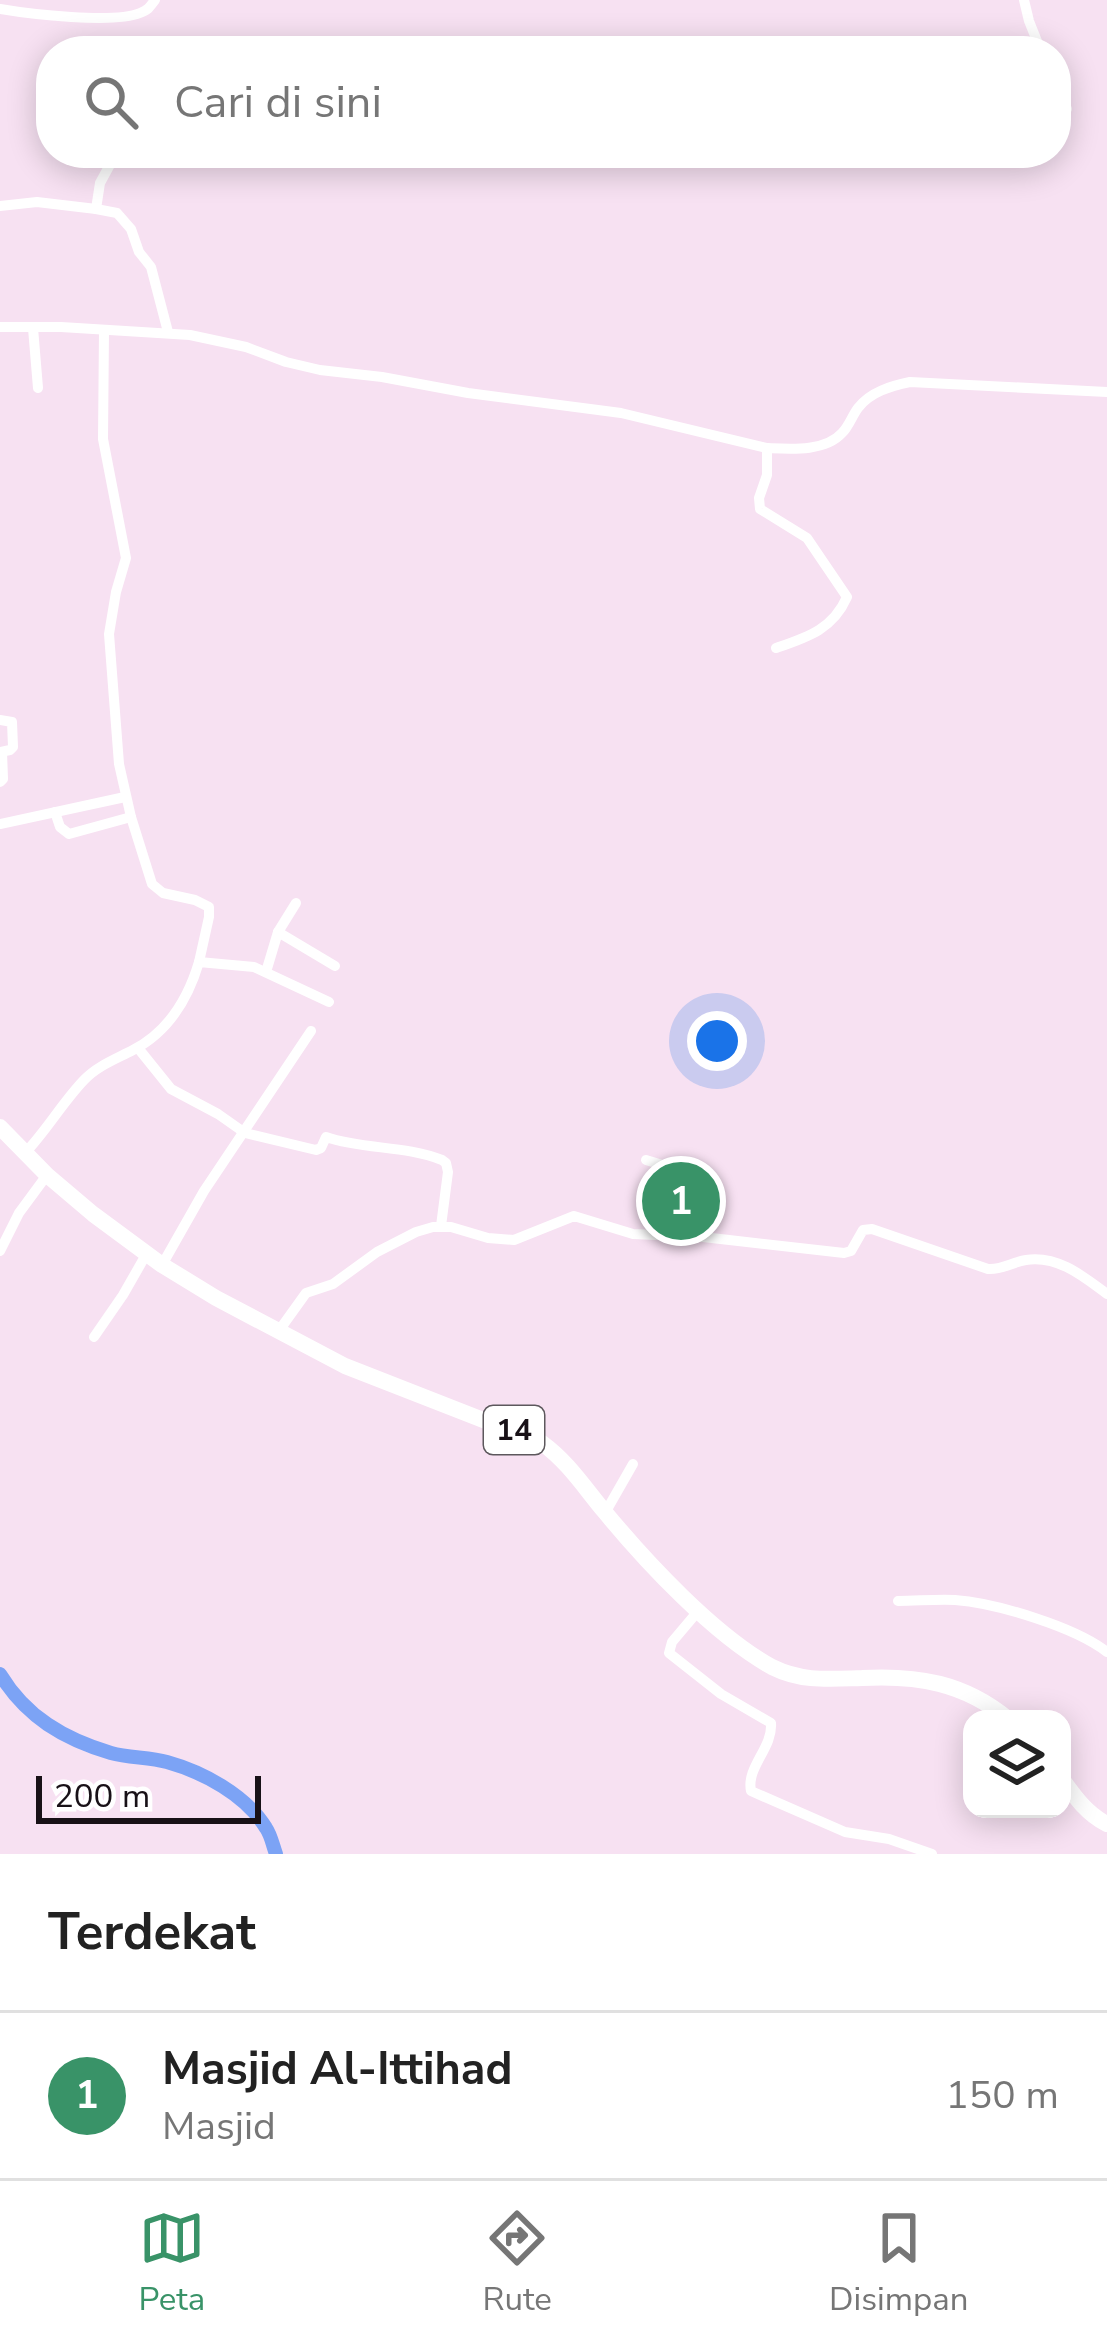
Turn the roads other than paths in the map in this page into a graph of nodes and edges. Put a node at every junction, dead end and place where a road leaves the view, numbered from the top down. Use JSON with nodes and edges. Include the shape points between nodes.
{"nodes":[{"id":1,"x":154,"y":0,"type":"edge"},
{"id":2,"x":1024,"y":0,"type":"edge"},
{"id":3,"x":0,"y":9,"type":"edge"},
{"id":4,"x":1035,"y":36,"type":"edge"},
{"id":5,"x":107,"y":168,"type":"edge"},
{"id":6,"x":0,"y":206,"type":"edge"},
{"id":7,"x":96,"y":209,"type":"junction"},
{"id":8,"x":0,"y":327,"type":"edge"},
{"id":9,"x":33,"y":328,"type":"junction"},
{"id":10,"x":104,"y":330,"type":"junction"},
{"id":11,"x":168,"y":332,"type":"junction"},
{"id":12,"x":38,"y":388,"type":"dead end"},
{"id":13,"x":1107,"y":392,"type":"edge"},
{"id":14,"x":767,"y":448,"type":"junction"},
{"id":15,"x":776,"y":648,"type":"dead end"},
{"id":16,"x":0,"y":720,"type":"edge"},
{"id":17,"x":1,"y":752,"type":"edge"},
{"id":18,"x":0,"y":782,"type":"edge"},
{"id":19,"x":125,"y":796,"type":"junction"},
{"id":20,"x":56,"y":812,"type":"junction"},
{"id":21,"x":130,"y":817,"type":"junction"},
{"id":22,"x":0,"y":824,"type":"edge"},
{"id":23,"x":296,"y":903,"type":"dead end"},
{"id":24,"x":278,"y":932,"type":"junction"},
{"id":25,"x":199,"y":962,"type":"junction"},
{"id":26,"x":335,"y":966,"type":"dead end"},
{"id":27,"x":266,"y":972,"type":"junction"},
{"id":28,"x":329,"y":1002,"type":"dead end"},
{"id":29,"x":311,"y":1031,"type":"dead end"},
{"id":30,"x":138,"y":1048,"type":"junction"},
{"id":31,"x":245,"y":1132,"type":"junction"},
{"id":32,"x":2,"y":1133,"type":"edge"},
{"id":33,"x":25,"y":1154,"type":"junction"},
{"id":34,"x":646,"y":1160,"type":"dead end"},
{"id":35,"x":47,"y":1175,"type":"junction"},
{"id":36,"x":441,"y":1226,"type":"junction"},
{"id":37,"x":704,"y":1237,"type":"junction"},
{"id":38,"x":0,"y":1251,"type":"edge"},
{"id":39,"x":154,"y":1259,"type":"junction"},
{"id":40,"x":1107,"y":1294,"type":"edge"},
{"id":41,"x":278,"y":1332,"type":"junction"},
{"id":42,"x":94,"y":1337,"type":"dead end"},
{"id":43,"x":633,"y":1464,"type":"dead end"},
{"id":44,"x":605,"y":1513,"type":"junction"},
{"id":45,"x":898,"y":1601,"type":"dead end"},
{"id":46,"x":699,"y":1610,"type":"junction"},
{"id":47,"x":1107,"y":1652,"type":"edge"},
{"id":48,"x":995,"y":1710,"type":"edge"},
{"id":49,"x":1071,"y":1791,"type":"edge"},
{"id":50,"x":1107,"y":1824,"type":"edge"},
{"id":51,"x":932,"y":1854,"type":"edge"}],
"edges":[{"from":1,"to":3,"type":"street","via":[[125,16]]},
{"from":2,"to":4,"type":"street"},
{"from":5,"to":7,"type":"street"},
{"from":6,"to":7,"type":"street"},
{"from":7,"to":11,"type":"street","via":[[117,213],[131,229]]},
{"from":8,"to":9,"type":"street"},
{"from":9,"to":10,"type":"street"},
{"from":9,"to":12,"type":"street"},
{"from":10,"to":11,"type":"street"},
{"from":10,"to":19,"type":"street","via":[[103,439],[126,558],[109,645]]},
{"from":11,"to":14,"type":"street","via":[[320,370],[621,413]]},
{"from":13,"to":14,"type":"street","via":[[910,382],[872,395],[829,442]]},
{"from":14,"to":15,"type":"street","via":[[760,509],[807,538],[847,597],[816,634]]},
{"from":16,"to":17,"type":"street","via":[[11,720],[13,748]]},
{"from":17,"to":18,"type":"street"},
{"from":19,"to":20,"type":"street"},
{"from":19,"to":21,"type":"street"},
{"from":20,"to":21,"type":"street","via":[[69,834]]},
{"from":20,"to":22,"type":"street"},
{"from":21,"to":25,"type":"street","via":[[152,884],[208,907]]},
{"from":23,"to":24,"type":"street"},
{"from":24,"to":26,"type":"street"},
{"from":24,"to":27,"type":"street"},
{"from":25,"to":27,"type":"street"},
{"from":25,"to":30,"type":"street","via":[[181,1008]]},
{"from":27,"to":28,"type":"street"},
{"from":29,"to":31,"type":"street"},
{"from":30,"to":31,"type":"street","via":[[171,1089]]},
{"from":30,"to":33,"type":"street","via":[[86,1078]]},
{"from":31,"to":36,"type":"street","via":[[316,1150],[326,1137],[436,1157],[448,1172]]},
{"from":31,"to":39,"type":"street"},
{"from":32,"to":33,"type":"highway","number":"14"},
{"from":33,"to":35,"type":"highway","number":"14"},
{"from":34,"to":37,"type":"street","via":[[715,1181]]},
{"from":35,"to":38,"type":"street"},
{"from":35,"to":39,"type":"highway","number":"14"},
{"from":36,"to":37,"type":"street","via":[[514,1240],[574,1216],[633,1234]]},
{"from":36,"to":41,"type":"street","via":[[399,1240],[306,1293]]},
{"from":37,"to":40,"type":"street","via":[[844,1253],[872,1228],[988,1269],[1048,1260]]},
{"from":39,"to":41,"type":"highway","number":"14"},
{"from":39,"to":42,"type":"street"},
{"from":41,"to":44,"type":"highway","number":"14","via":[[536,1439]]},
{"from":43,"to":44,"type":"street"},
{"from":44,"to":46,"type":"highway","number":"14"},
{"from":45,"to":47,"type":"street","via":[[954,1600],[1031,1617]]},
{"from":46,"to":48,"type":"highway","number":"14","via":[[790,1675],[933,1680]]},
{"from":46,"to":51,"type":"street","via":[[669,1653],[771,1723],[751,1792],[845,1832]]},
{"from":49,"to":50,"type":"highway"}]}
